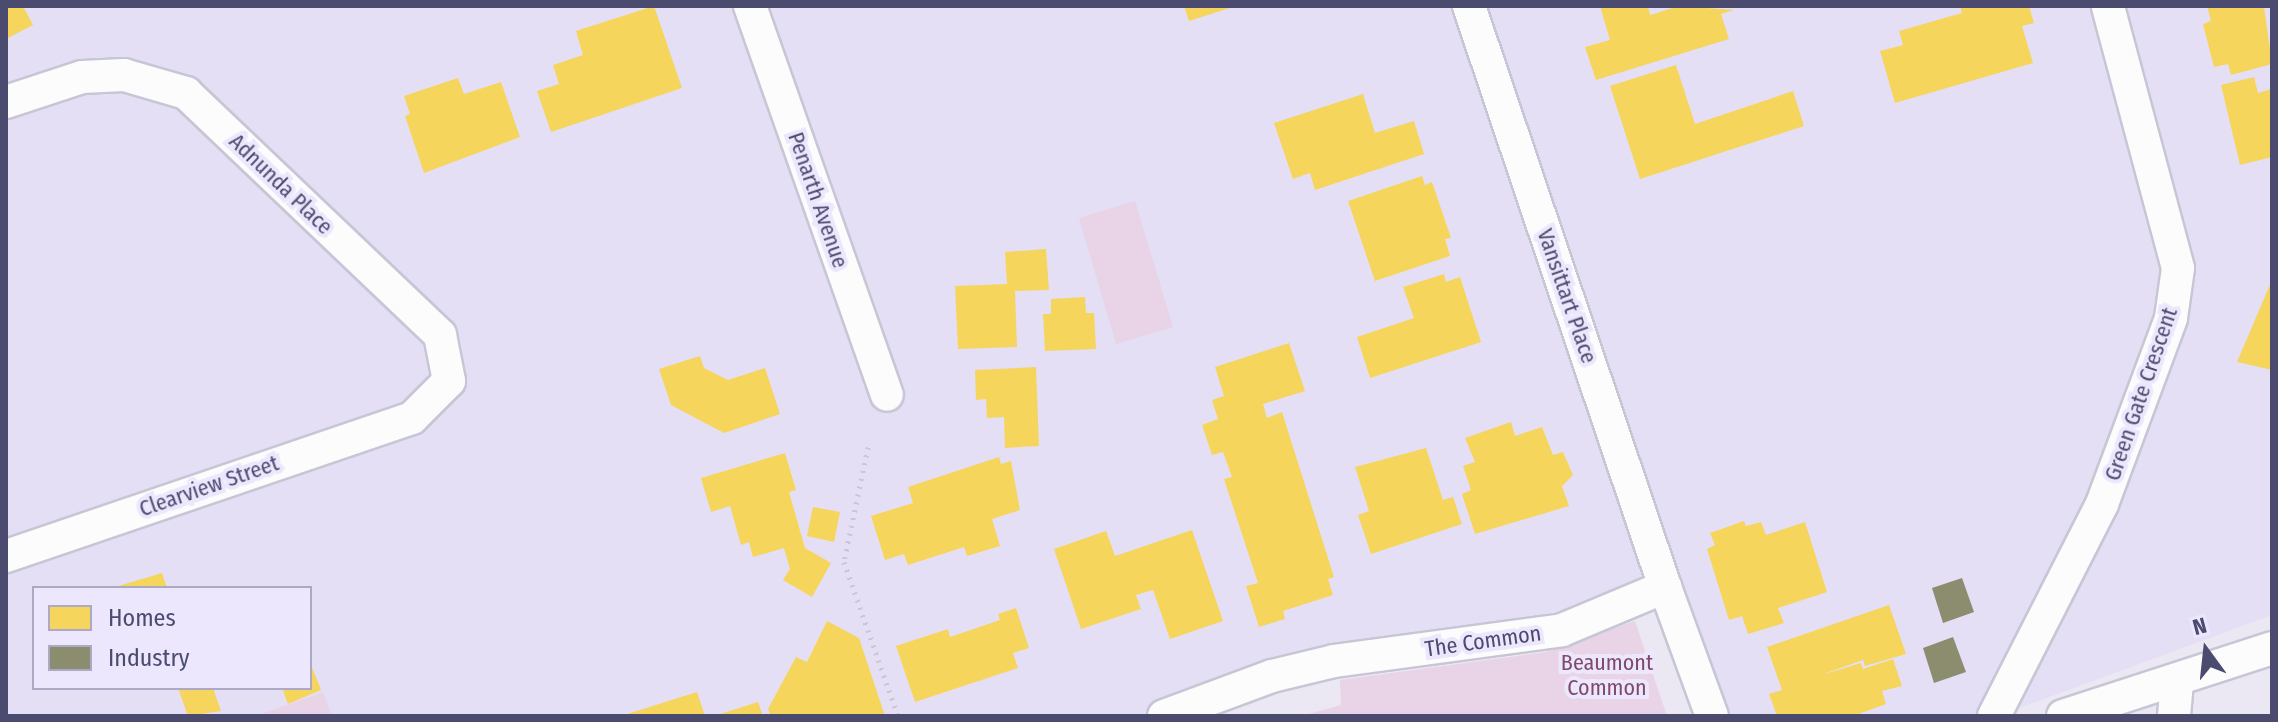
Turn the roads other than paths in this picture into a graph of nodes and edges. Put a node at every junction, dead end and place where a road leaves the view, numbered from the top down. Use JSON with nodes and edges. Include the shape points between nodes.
{"nodes":[{"id":1,"x":750,"y":6,"type":"edge"},
{"id":2,"x":1469,"y":6,"type":"edge"},
{"id":3,"x":2108,"y":6,"type":"edge"},
{"id":4,"x":6,"y":102,"type":"edge"},
{"id":5,"x":887,"y":395,"type":"dead end"},
{"id":6,"x":412,"y":418,"type":"joint"},
{"id":7,"x":6,"y":556,"type":"edge"},
{"id":8,"x":1665,"y":587,"type":"junction"},
{"id":9,"x":2272,"y":648,"type":"edge"},
{"id":10,"x":2177,"y":680,"type":"junction"},
{"id":11,"x":1164,"y":716,"type":"edge"},
{"id":12,"x":1712,"y":716,"type":"edge"},
{"id":13,"x":1994,"y":716,"type":"edge"},
{"id":14,"x":2063,"y":716,"type":"edge"},
{"id":15,"x":2174,"y":716,"type":"edge"}],
"edges":[{"from":1,"to":5,"type":"street","name":"Penarth Avenue"},
{"from":2,"to":8,"type":"street","name":"Vansittart Place"},
{"from":3,"to":13,"type":"street","name":"Green Gate Crescent","via":[[2178,268],[2171,318],[2102,504]]},
{"from":4,"to":6,"type":"street","name":"Adnunda Place","via":[[96,76],[124,75],[186,93],[440,335],[449,381]]},
{"from":6,"to":7,"type":"street","name":"Clearview Street"},
{"from":8,"to":11,"type":"street","name":"The Common","via":[[1562,630],[1334,661],[1272,676]]},
{"from":8,"to":12,"type":"street"},
{"from":9,"to":10,"type":"street"},
{"from":10,"to":14,"type":"street"},
{"from":10,"to":15,"type":"street"}]}
